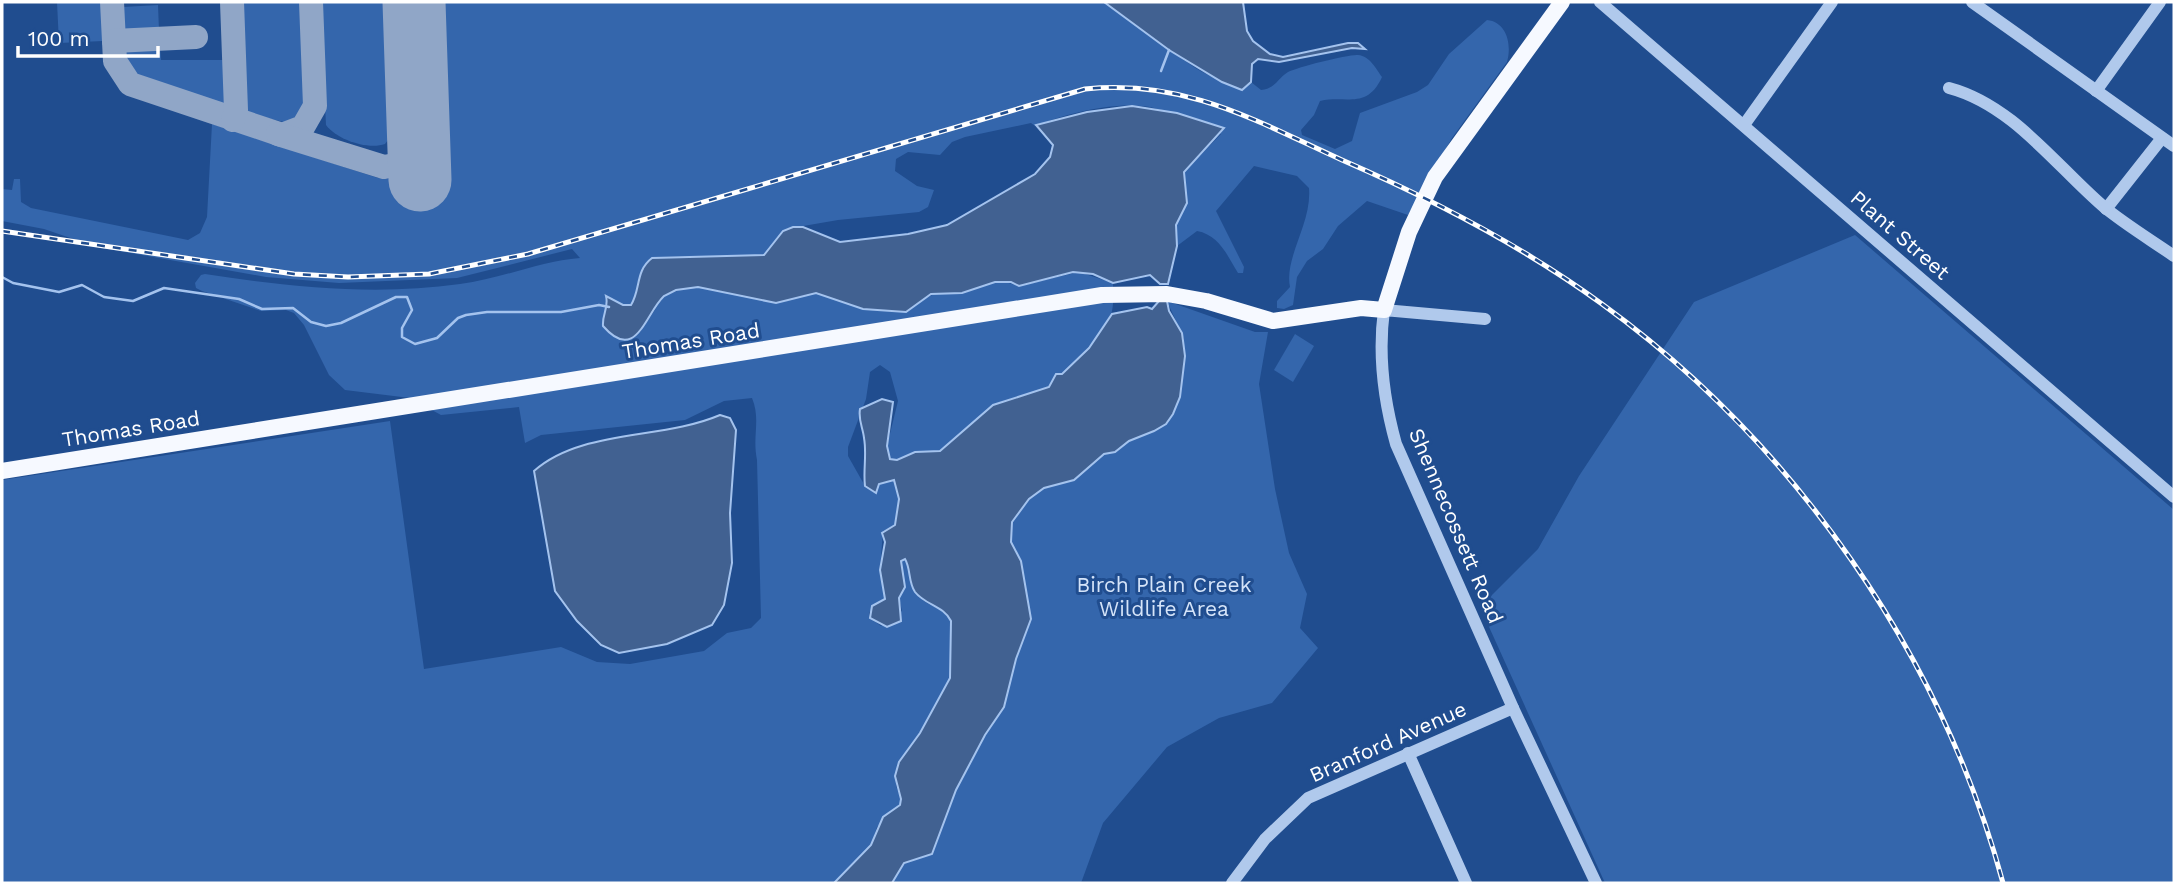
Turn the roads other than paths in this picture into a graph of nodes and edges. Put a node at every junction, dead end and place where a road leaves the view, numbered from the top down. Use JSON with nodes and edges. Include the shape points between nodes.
{"nodes":[{"id":1,"x":1562,"y":2,"type":"edge"},
{"id":2,"x":1600,"y":2,"type":"edge"},
{"id":3,"x":1831,"y":2,"type":"edge"},
{"id":4,"x":1972,"y":2,"type":"edge"},
{"id":5,"x":2160,"y":2,"type":"edge"},
{"id":6,"x":1949,"y":88,"type":"dead end"},
{"id":7,"x":2096,"y":91,"type":"junction"},
{"id":8,"x":1744,"y":125,"type":"junction"},
{"id":9,"x":2162,"y":138,"type":"junction"},
{"id":10,"x":2174,"y":146,"type":"edge"},
{"id":11,"x":2106,"y":209,"type":"junction"},
{"id":12,"x":2174,"y":257,"type":"edge"},
{"id":13,"x":1384,"y":310,"type":"junction"},
{"id":14,"x":1485,"y":319,"type":"dead end"},
{"id":15,"x":2,"y":471,"type":"edge"},
{"id":16,"x":2174,"y":497,"type":"edge"},
{"id":17,"x":1513,"y":708,"type":"junction"},
{"id":18,"x":1408,"y":753,"type":"junction"},
{"id":19,"x":1232,"y":883,"type":"edge"},
{"id":20,"x":1465,"y":883,"type":"edge"},
{"id":21,"x":1596,"y":883,"type":"edge"}],
"edges":[{"from":1,"to":13,"type":"main road","name":"Shennecossett Road","via":[[1435,177],[1409,232]]},
{"from":2,"to":8,"type":"street","name":"Plant Street"},
{"from":3,"to":8,"type":"street"},
{"from":4,"to":7,"type":"street"},
{"from":5,"to":7,"type":"street"},
{"from":6,"to":11,"type":"street","via":[[1970,94],[2033,139]]},
{"from":7,"to":9,"type":"street"},
{"from":8,"to":16,"type":"street","name":"Plant Street"},
{"from":9,"to":10,"type":"street"},
{"from":9,"to":11,"type":"street"},
{"from":11,"to":12,"type":"street"},
{"from":13,"to":14,"type":"street"},
{"from":13,"to":15,"type":"main road","name":"Thomas Road","via":[[1361,308],[1273,321],[1163,294],[1072,299]]},
{"from":13,"to":17,"type":"street","name":"Shennecossett Road","via":[[1382,363],[1396,444]]},
{"from":17,"to":18,"type":"street","name":"Branford Avenue"},
{"from":17,"to":21,"type":"street","name":"Shennecossett Road"},
{"from":18,"to":19,"type":"street","name":"Branford Avenue","via":[[1308,798],[1257,848]]},
{"from":18,"to":20,"type":"street"}]}
